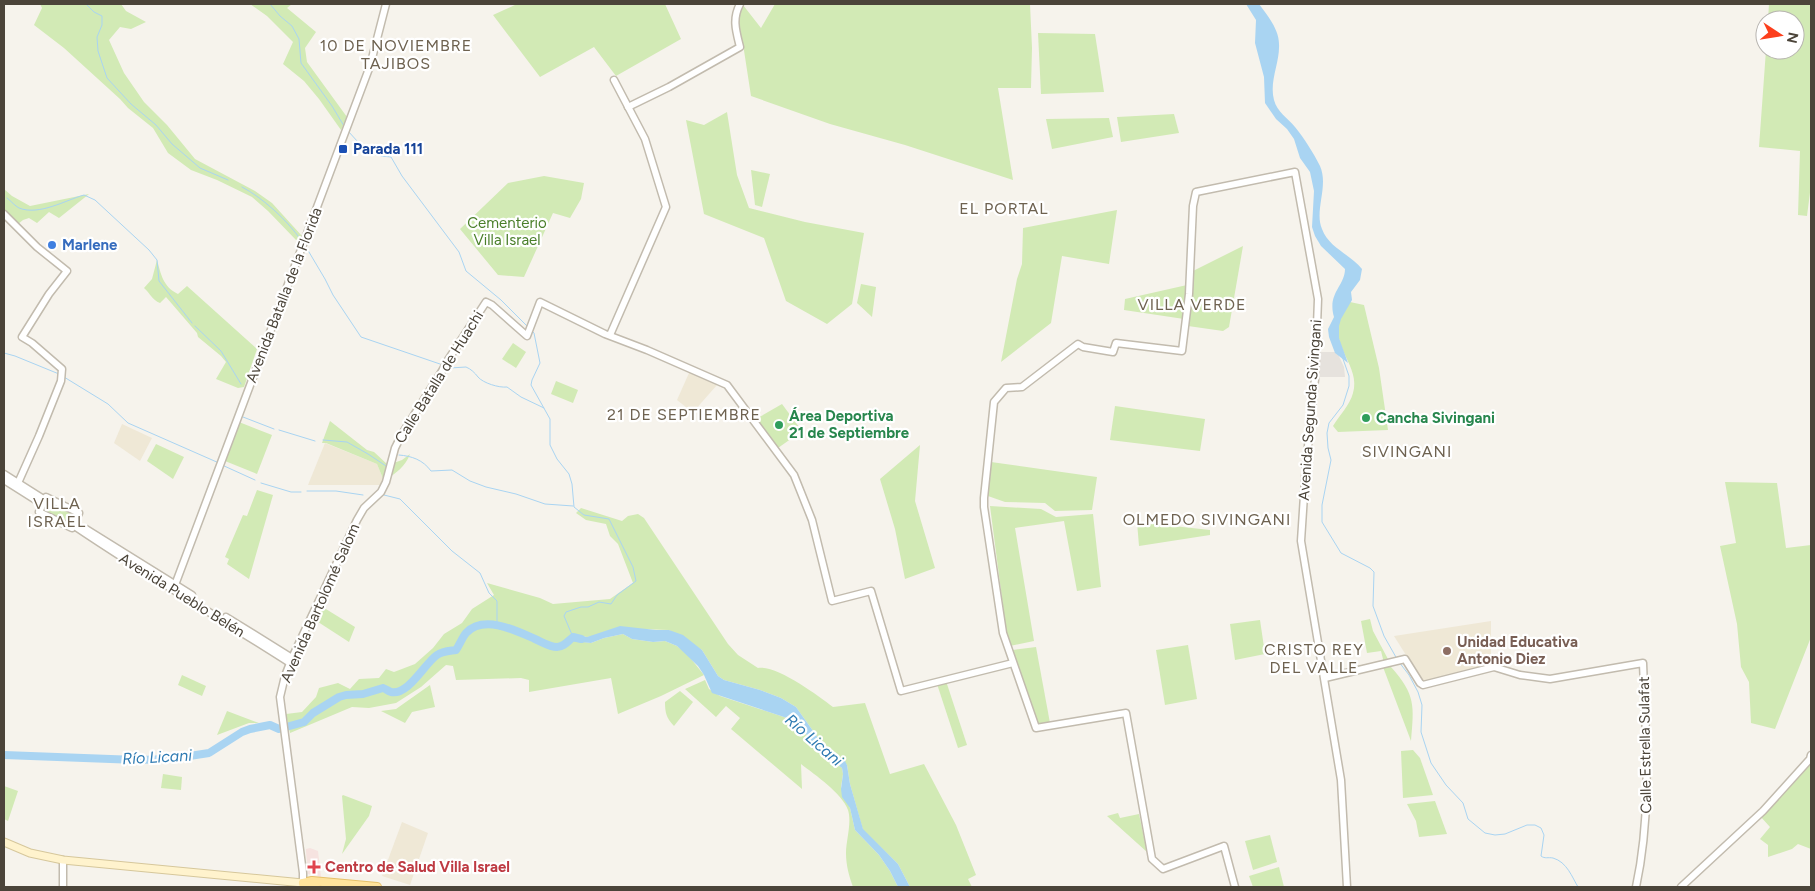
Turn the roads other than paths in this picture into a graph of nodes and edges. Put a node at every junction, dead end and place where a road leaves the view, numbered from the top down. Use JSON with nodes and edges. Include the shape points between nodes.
{"nodes":[{"id":1,"x":386,"y":4,"type":"edge"},
{"id":2,"x":740,"y":4,"type":"edge"},
{"id":3,"x":614,"y":80,"type":"dead end"},
{"id":4,"x":628,"y":106,"type":"junction"},
{"id":5,"x":4,"y":214,"type":"edge"},
{"id":6,"x":610,"y":336,"type":"junction"},
{"id":7,"x":4,"y":474,"type":"edge"},
{"id":8,"x":4,"y":480,"type":"edge"},
{"id":9,"x":386,"y":482,"type":"joint"},
{"id":10,"x":18,"y":483,"type":"junction"},
{"id":11,"x":44,"y":500,"type":"junction"},
{"id":12,"x":73,"y":525,"type":"junction"},
{"id":13,"x":175,"y":585,"type":"junction"},
{"id":14,"x":291,"y":661,"type":"junction"},
{"id":15,"x":1013,"y":663,"type":"junction"},
{"id":16,"x":1325,"y":678,"type":"junction"},
{"id":17,"x":1811,"y":754,"type":"edge"},
{"id":18,"x":4,"y":842,"type":"edge"},
{"id":19,"x":63,"y":860,"type":"junction"},
{"id":20,"x":303,"y":883,"type":"junction"},
{"id":21,"x":63,"y":887,"type":"edge"},
{"id":22,"x":316,"y":887,"type":"edge"},
{"id":23,"x":377,"y":887,"type":"edge"},
{"id":24,"x":1235,"y":887,"type":"edge"},
{"id":25,"x":1347,"y":887,"type":"edge"},
{"id":26,"x":1636,"y":887,"type":"edge"},
{"id":27,"x":1681,"y":887,"type":"edge"}],
"edges":[{"from":1,"to":13,"type":"street","name":"Avenida Batalla de la Florida","via":[[370,66]]},
{"from":2,"to":4,"type":"street","via":[[734,21],[740,47]]},
{"from":3,"to":4,"type":"street"},
{"from":4,"to":6,"type":"street","via":[[645,139],[666,207]]},
{"from":5,"to":10,"type":"street","via":[[67,271],[22,337],[62,369],[61,381]]},
{"from":6,"to":9,"type":"street","name":"Calle Batalla de Huachi","via":[[540,302],[529,331],[486,302],[402,434]]},
{"from":6,"to":15,"type":"street","via":[[727,385],[794,475],[812,520],[832,600],[871,591],[901,691]]},
{"from":7,"to":10,"type":"street"},
{"from":8,"to":11,"type":"street"},
{"from":9,"to":14,"type":"street","name":"Avenida Bartolomé Salom","via":[[381,492],[364,508]]},
{"from":10,"to":11,"type":"street"},
{"from":11,"to":12,"type":"street","name":"Avenida Pueblo Belén","via":[[39,512]]},
{"from":11,"to":12,"type":"street","via":[[79,513]]},
{"from":12,"to":13,"type":"street","name":"Avenida Pueblo Belén"},
{"from":12,"to":14,"type":"street","name":"Avenida Pueblo Belén"},
{"from":13,"to":14,"type":"street","name":"Avenida Pueblo Belén"},
{"from":14,"to":20,"type":"street","name":"Avenida Bartolomé Salom","via":[[280,697]]},
{"from":15,"to":16,"type":"street","name":"Avenida Segunda Sivingani","via":[[1002,633],[984,507],[994,402],[1006,388],[1022,387],[1078,344],[1113,352],[1116,343],[1182,351],[1196,192],[1295,172],[1318,299],[1315,379],[1301,541]]},
{"from":15,"to":24,"type":"street","via":[[1036,728],[1126,713],[1152,859],[1163,870],[1224,846]]},
{"from":16,"to":25,"type":"street","name":"Avenida Segunda Sivingani","via":[[1341,780]]},
{"from":16,"to":26,"type":"street","name":"Calle Estrella Sulafat","via":[[1405,659],[1423,685],[1494,667],[1550,679],[1644,663],[1648,791]]},
{"from":17,"to":27,"type":"street","via":[[1763,811]]},
{"from":18,"to":19,"type":"main road","via":[[30,853]]},
{"from":19,"to":20,"type":"main road"},
{"from":19,"to":21,"type":"street"},
{"from":20,"to":22,"type":"main road"},
{"from":20,"to":23,"type":"main road"}]}
